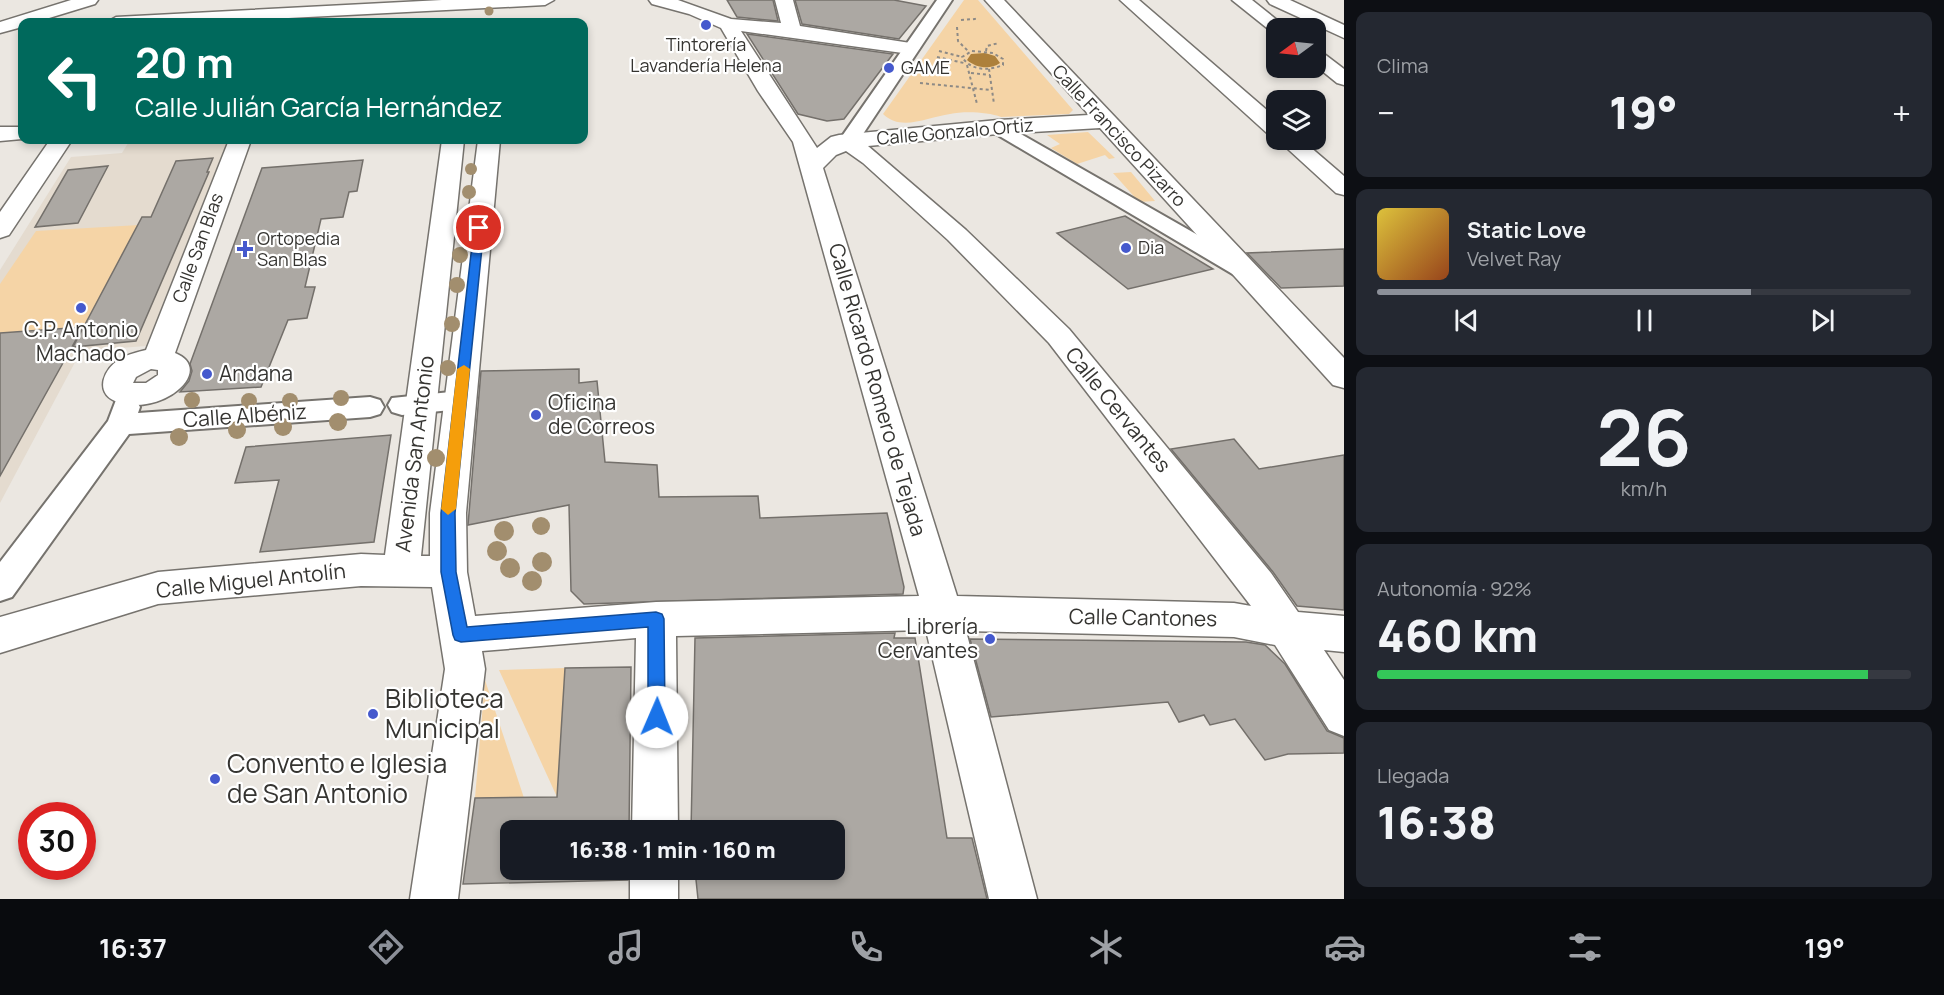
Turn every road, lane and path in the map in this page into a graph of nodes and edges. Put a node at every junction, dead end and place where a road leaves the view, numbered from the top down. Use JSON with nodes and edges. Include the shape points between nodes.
{"nodes":[{"id":1,"x":89,"y":0,"type":"edge"},
{"id":2,"x":545,"y":0,"type":"edge"},
{"id":3,"x":658,"y":0,"type":"edge"},
{"id":4,"x":784,"y":0,"type":"edge"},
{"id":5,"x":945,"y":0,"type":"edge"},
{"id":6,"x":1129,"y":0,"type":"edge"},
{"id":7,"x":1241,"y":0,"type":"edge"},
{"id":8,"x":1276,"y":0,"type":"edge"},
{"id":9,"x":506,"y":1,"type":"edge"},
{"id":10,"x":48,"y":2,"type":"edge"},
{"id":11,"x":469,"y":2,"type":"edge"},
{"id":12,"x":695,"y":5,"type":"edge"},
{"id":13,"x":984,"y":5,"type":"edge"},
{"id":14,"x":292,"y":12,"type":"edge"},
{"id":15,"x":32,"y":18,"type":"edge"},
{"id":16,"x":186,"y":18,"type":"edge"},
{"id":17,"x":467,"y":18,"type":"edge"},
{"id":18,"x":504,"y":18,"type":"edge"},
{"id":19,"x":0,"y":19,"type":"edge"},
{"id":20,"x":1266,"y":19,"type":"edge"},
{"id":21,"x":18,"y":22,"type":"edge"},
{"id":22,"x":728,"y":24,"type":"junction"},
{"id":23,"x":18,"y":27,"type":"edge"},
{"id":24,"x":0,"y":28,"type":"edge"},
{"id":25,"x":792,"y":30,"type":"junction"},
{"id":26,"x":1344,"y":32,"type":"edge"},
{"id":27,"x":910,"y":48,"type":"junction"},
{"id":28,"x":969,"y":52,"type":"junction"},
{"id":29,"x":934,"y":56,"type":"dead end"},
{"id":30,"x":966,"y":64,"type":"junction"},
{"id":31,"x":1326,"y":65,"type":"edge"},
{"id":32,"x":990,"y":69,"type":"junction"},
{"id":33,"x":971,"y":74,"type":"junction"},
{"id":34,"x":990,"y":75,"type":"junction"},
{"id":35,"x":890,"y":79,"type":"junction"},
{"id":36,"x":1344,"y":79,"type":"edge"},
{"id":37,"x":974,"y":89,"type":"junction"},
{"id":38,"x":991,"y":90,"type":"junction"},
{"id":39,"x":978,"y":106,"type":"dead end"},
{"id":40,"x":996,"y":117,"type":"junction"},
{"id":41,"x":1266,"y":120,"type":"edge"},
{"id":42,"x":1106,"y":121,"type":"junction"},
{"id":43,"x":18,"y":133,"type":"edge"},
{"id":44,"x":0,"y":134,"type":"edge"},
{"id":45,"x":848,"y":142,"type":"junction"},
{"id":46,"x":58,"y":144,"type":"edge"},
{"id":47,"x":238,"y":144,"type":"edge"},
{"id":48,"x":452,"y":144,"type":"edge"},
{"id":49,"x":489,"y":144,"type":"edge"},
{"id":50,"x":1300,"y":150,"type":"edge"},
{"id":51,"x":808,"y":155,"type":"junction"},
{"id":52,"x":1344,"y":188,"type":"edge"},
{"id":53,"x":0,"y":230,"type":"edge"},
{"id":54,"x":1245,"y":271,"type":"junction"},
{"id":55,"x":1344,"y":377,"type":"edge"},
{"id":56,"x":130,"y":396,"type":"joint"},
{"id":57,"x":460,"y":401,"type":"junction"},
{"id":58,"x":412,"y":405,"type":"junction"},
{"id":59,"x":370,"y":407,"type":"dead end"},
{"id":60,"x":121,"y":424,"type":"junction"},
{"id":61,"x":401,"y":572,"type":"junction"},
{"id":62,"x":448,"y":572,"type":"junction"},
{"id":63,"x":0,"y":586,"type":"edge"},
{"id":64,"x":940,"y":613,"type":"junction"},
{"id":65,"x":656,"y":619,"type":"junction"},
{"id":66,"x":1286,"y":629,"type":"junction"},
{"id":67,"x":1344,"y":634,"type":"edge"},
{"id":68,"x":0,"y":635,"type":"edge"},
{"id":69,"x":461,"y":635,"type":"junction"},
{"id":70,"x":1344,"y":716,"type":"edge"},
{"id":71,"x":655,"y":820,"type":"edge"},
{"id":72,"x":654,"y":880,"type":"edge"},
{"id":73,"x":434,"y":899,"type":"edge"},
{"id":74,"x":654,"y":899,"type":"edge"},
{"id":75,"x":1012,"y":899,"type":"edge"}],
"edges":[{"from":1,"to":15,"type":"street"},
{"from":2,"to":9,"type":"street"},
{"from":3,"to":12,"type":"street"},
{"from":4,"to":25,"type":"street"},
{"from":5,"to":27,"type":"street"},
{"from":6,"to":41,"type":"street"},
{"from":7,"to":20,"type":"street"},
{"from":8,"to":26,"type":"street"},
{"from":9,"to":11,"type":"street"},
{"from":9,"to":18,"type":"street"},
{"from":10,"to":19,"type":"street"},
{"from":11,"to":14,"type":"street"},
{"from":11,"to":17,"type":"street"},
{"from":12,"to":22,"type":"street"},
{"from":13,"to":28,"type":"path","via":[[975,19],[956,21],[958,40]]},
{"from":13,"to":42,"type":"street","name":"Calle Francisco Pizarro"},
{"from":14,"to":16,"type":"street"},
{"from":21,"to":24,"type":"street"},
{"from":22,"to":25,"type":"street"},
{"from":22,"to":51,"type":"street","name":"Calle Ricardo Romero de Tejada"},
{"from":23,"to":24,"type":"street"},
{"from":25,"to":27,"type":"street"},
{"from":27,"to":35,"type":"street"},
{"from":28,"to":30,"type":"path","via":[[962,57]]},
{"from":28,"to":32,"type":"path","via":[[987,51],[1003,59],[1003,65]]},
{"from":29,"to":30,"type":"path"},
{"from":30,"to":32,"type":"path"},
{"from":30,"to":33,"type":"path"},
{"from":31,"to":36,"type":"street"},
{"from":32,"to":34,"type":"path"},
{"from":33,"to":34,"type":"path"},
{"from":33,"to":37,"type":"path"},
{"from":34,"to":38,"type":"path"},
{"from":35,"to":37,"type":"path"},
{"from":35,"to":45,"type":"street"},
{"from":37,"to":38,"type":"path"},
{"from":37,"to":39,"type":"path"},
{"from":38,"to":40,"type":"path"},
{"from":40,"to":42,"type":"street","name":"Calle Gonzalo Ortiz"},
{"from":40,"to":45,"type":"street","name":"Calle Gonzalo Ortiz"},
{"from":40,"to":54,"type":"street","name":"Calle Francisco Pizarro"},
{"from":42,"to":54,"type":"street","name":"Calle Francisco Pizarro"},
{"from":43,"to":44,"type":"street"},
{"from":45,"to":51,"type":"street"},
{"from":45,"to":66,"type":"street","name":"Calle Cervantes","via":[[957,235],[1059,336],[1258,584]]},
{"from":46,"to":53,"type":"street"},
{"from":47,"to":56,"type":"street","name":"Calle San Blas","via":[[158,358],[174,364],[176,370],[172,378],[152,392]]},
{"from":48,"to":58,"type":"street","name":"Avenida San Antonio"},
{"from":49,"to":57,"type":"street"},
{"from":50,"to":52,"type":"street"},
{"from":51,"to":64,"type":"street","name":"Calle Ricardo Romero de Tejada"},
{"from":54,"to":55,"type":"street","name":"Calle Francisco Pizarro"},
{"from":56,"to":60,"type":"street"},
{"from":57,"to":58,"type":"street"},
{"from":57,"to":62,"type":"street","via":[[448,513]]},
{"from":58,"to":61,"type":"street","name":"Avenida San Antonio"},
{"from":59,"to":60,"type":"street","name":"Calle Albéniz"},
{"from":60,"to":63,"type":"street"},
{"from":61,"to":62,"type":"street","name":"Avenida San Antonio"},
{"from":61,"to":68,"type":"street","name":"Calle Miguel Antolín","via":[[360,570],[158,588]]},
{"from":62,"to":69,"type":"street"},
{"from":64,"to":65,"type":"street","name":"Calle Cantones"},
{"from":64,"to":66,"type":"street","name":"Calle Cantones","via":[[1234,620]]},
{"from":64,"to":75,"type":"street","name":"Calle Ricardo Romero de Tejada"},
{"from":65,"to":69,"type":"street","name":"Calle Cantones"},
{"from":65,"to":71,"type":"street"},
{"from":66,"to":67,"type":"street","name":"Calle Cantones"},
{"from":66,"to":70,"type":"street","name":"Calle Cervantes"},
{"from":69,"to":73,"type":"street","via":[[465,669]]},
{"from":72,"to":74,"type":"street"}]}
